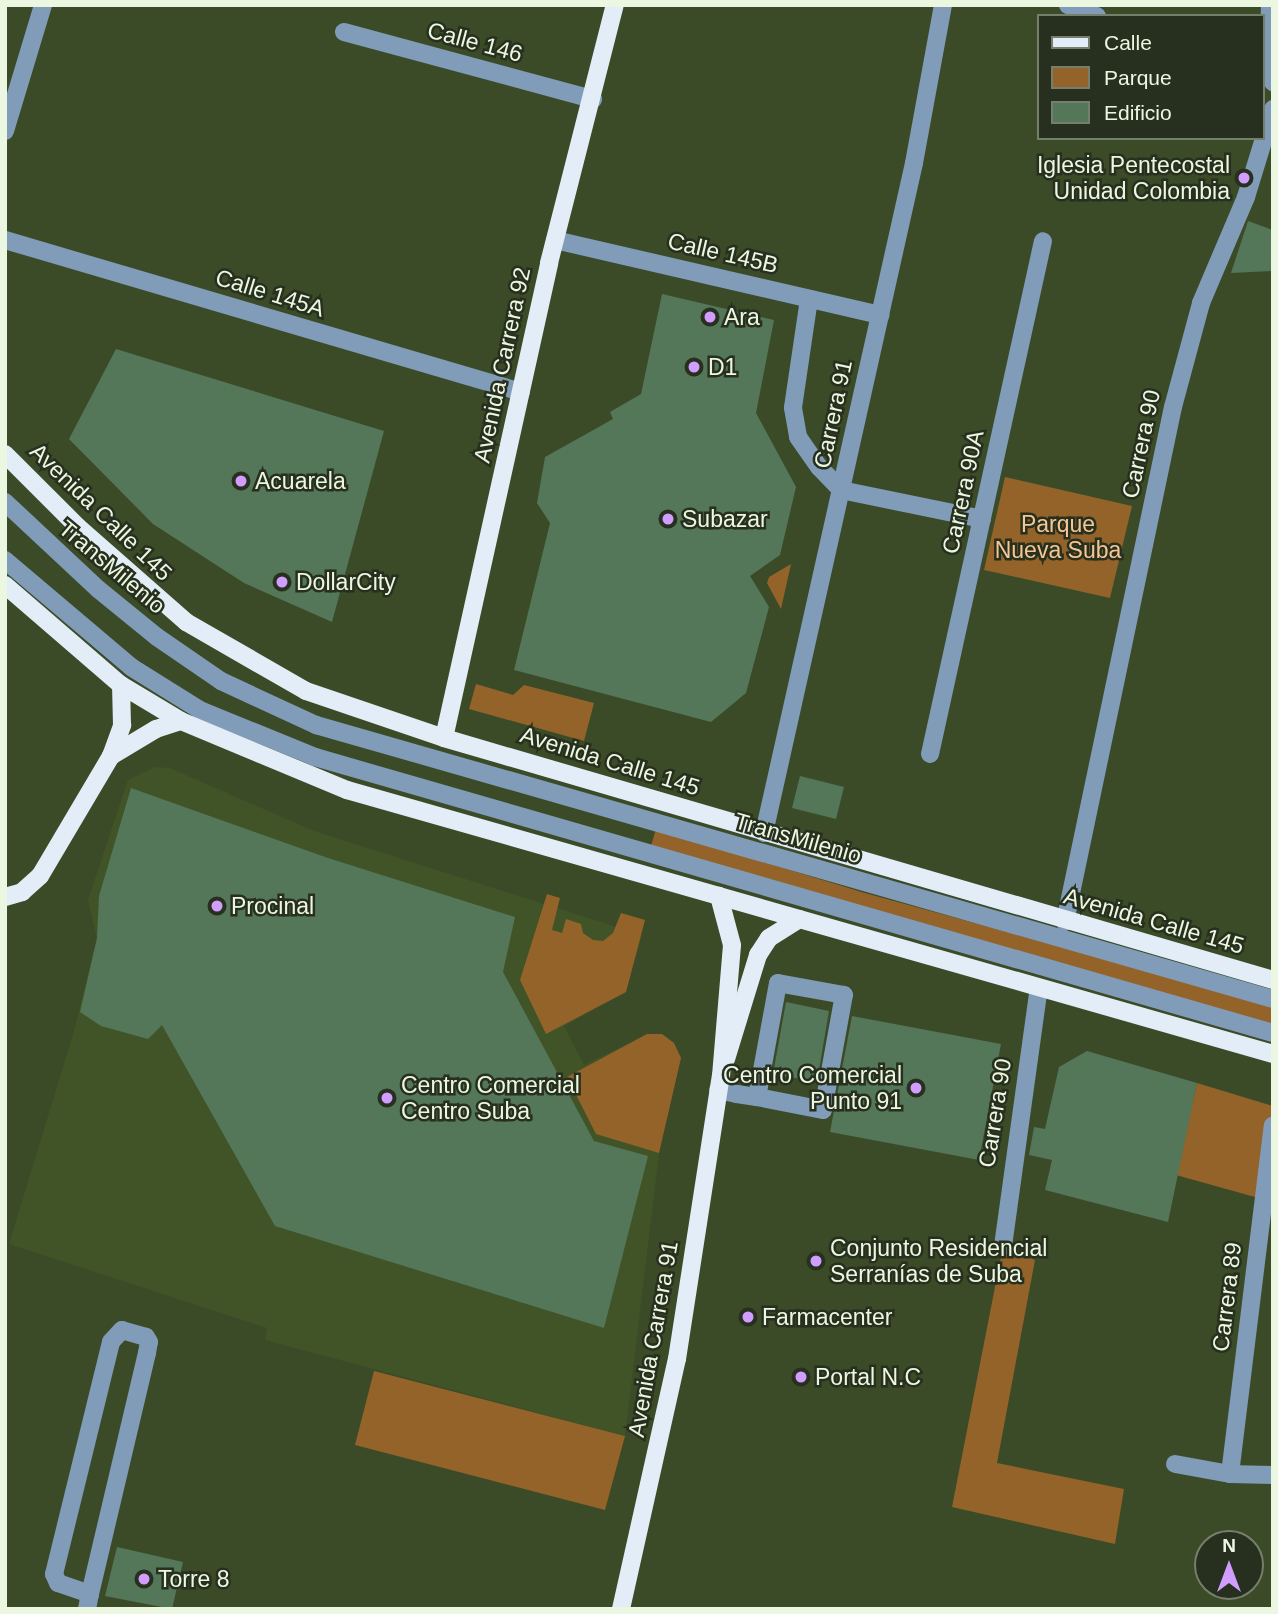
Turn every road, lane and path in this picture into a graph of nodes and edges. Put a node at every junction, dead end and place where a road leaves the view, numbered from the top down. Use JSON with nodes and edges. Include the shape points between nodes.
{"nodes":[{"id":1,"x":43,"y":5,"type":"edge"},
{"id":2,"x":615,"y":5,"type":"edge"},
{"id":3,"x":943,"y":5,"type":"edge"},
{"id":4,"x":1068,"y":5,"type":"edge"},
{"id":5,"x":1270,"y":5,"type":"edge"},
{"id":6,"x":1092,"y":14,"type":"edge"},
{"id":7,"x":344,"y":32,"type":"dead end"},
{"id":8,"x":1268,"y":71,"type":"edge"},
{"id":9,"x":593,"y":99,"type":"junction"},
{"id":10,"x":1273,"y":109,"type":"edge"},
{"id":11,"x":5,"y":131,"type":"edge"},
{"id":12,"x":1264,"y":138,"type":"edge"},
{"id":13,"x":1263,"y":140,"type":"edge"},
{"id":14,"x":5,"y":240,"type":"edge"},
{"id":15,"x":555,"y":240,"type":"junction"},
{"id":16,"x":1044,"y":241,"type":"dead end"},
{"id":17,"x":809,"y":299,"type":"junction"},
{"id":18,"x":880,"y":315,"type":"junction"},
{"id":19,"x":521,"y":393,"type":"junction"},
{"id":20,"x":5,"y":454,"type":"edge"},
{"id":21,"x":841,"y":491,"type":"junction"},
{"id":22,"x":5,"y":502,"type":"edge"},
{"id":23,"x":982,"y":519,"type":"junction"},
{"id":24,"x":5,"y":560,"type":"edge"},
{"id":25,"x":5,"y":585,"type":"edge"},
{"id":26,"x":121,"y":685,"type":"junction"},
{"id":27,"x":181,"y":721,"type":"junction"},
{"id":28,"x":444,"y":738,"type":"junction"},
{"id":29,"x":930,"y":754,"type":"dead end"},
{"id":30,"x":111,"y":756,"type":"junction"},
{"id":31,"x":764,"y":833,"type":"junction"},
{"id":32,"x":719,"y":896,"type":"junction"},
{"id":33,"x":5,"y":897,"type":"edge"},
{"id":34,"x":800,"y":919,"type":"junction"},
{"id":35,"x":1065,"y":922,"type":"junction"},
{"id":36,"x":1273,"y":980,"type":"edge"},
{"id":37,"x":1039,"y":988,"type":"junction"},
{"id":38,"x":1273,"y":999,"type":"edge"},
{"id":39,"x":1273,"y":1033,"type":"edge"},
{"id":40,"x":1273,"y":1054,"type":"edge"},
{"id":41,"x":719,"y":1083,"type":"junction"},
{"id":42,"x":757,"y":1097,"type":"junction"},
{"id":43,"x":1273,"y":1126,"type":"edge"},
{"id":44,"x":1003,"y":1246,"type":"dead end"},
{"id":45,"x":1175,"y":1464,"type":"dead end"},
{"id":46,"x":1230,"y":1474,"type":"junction"},
{"id":47,"x":1273,"y":1475,"type":"edge"},
{"id":48,"x":89,"y":1601,"type":"edge"},
{"id":49,"x":621,"y":1609,"type":"edge"}],
"edges":[{"from":1,"to":11,"type":"street"},
{"from":2,"to":9,"type":"main road","name":"Avenida Carrera 92"},
{"from":3,"to":18,"type":"street","name":"Carrera 91"},
{"from":4,"to":6,"type":"street"},
{"from":5,"to":8,"type":"street"},
{"from":7,"to":9,"type":"street","name":"Calle 146"},
{"from":9,"to":15,"type":"main road","name":"Avenida Carrera 92"},
{"from":10,"to":12,"type":"street","name":"Carrera 90"},
{"from":13,"to":35,"type":"street","name":"Carrera 90","via":[[1246,197],[1201,303],[1173,407]]},
{"from":14,"to":19,"type":"street","name":"Calle 145A"},
{"from":15,"to":17,"type":"street","name":"Calle 145B"},
{"from":15,"to":19,"type":"main road","name":"Avenida Carrera 92"},
{"from":16,"to":23,"type":"street","name":"Carrera 90A"},
{"from":17,"to":18,"type":"street","name":"Calle 145B"},
{"from":17,"to":21,"type":"street","via":[[793,408],[795,425],[805,447]]},
{"from":18,"to":21,"type":"street","name":"Carrera 91"},
{"from":19,"to":28,"type":"main road","name":"Avenida Carrera 92"},
{"from":20,"to":28,"type":"main road","name":"Avenida Calle 145","via":[[160,601],[214,642],[327,700]]},
{"from":21,"to":23,"type":"street"},
{"from":21,"to":31,"type":"street","name":"Carrera 91"},
{"from":22,"to":38,"type":"street","name":"TransMilenio","via":[[157,637],[221,681],[316,725]]},
{"from":23,"to":29,"type":"street","name":"Carrera 90A"},
{"from":24,"to":39,"type":"street","via":[[131,667],[200,710],[315,757]]},
{"from":25,"to":26,"type":"main road"},
{"from":26,"to":27,"type":"main road"},
{"from":26,"to":30,"type":"main road","via":[[122,725]]},
{"from":27,"to":30,"type":"main road","via":[[156,729]]},
{"from":27,"to":32,"type":"main road","via":[[346,790]]},
{"from":28,"to":31,"type":"main road","name":"Avenida Calle 145"},
{"from":30,"to":33,"type":"main road","via":[[40,876],[22,892]]},
{"from":31,"to":35,"type":"main road","name":"Avenida Calle 145"},
{"from":32,"to":34,"type":"main road"},
{"from":32,"to":41,"type":"main road","name":"Avenida Carrera 91","via":[[732,945]]},
{"from":34,"to":37,"type":"main road"},
{"from":34,"to":41,"type":"main road","name":"Avenida Carrera 91","via":[[769,938],[758,955]]},
{"from":35,"to":36,"type":"main road","name":"Avenida Calle 145"},
{"from":37,"to":40,"type":"main road"},
{"from":37,"to":44,"type":"street","name":"Carrera 90"},
{"from":41,"to":42,"type":"street"},
{"from":41,"to":49,"type":"main road","name":"Avenida Carrera 91","via":[[675,1368]]},
{"from":42,"to":42,"type":"street","via":[[823,1110],[844,995],[778,983]]},
{"from":43,"to":46,"type":"street","name":"Carrera 89"},
{"from":45,"to":46,"type":"street"},
{"from":46,"to":47,"type":"street"},
{"from":48,"to":48,"type":"street","via":[[149,1342],[122,1330],[111,1342],[54,1574],[58,1583]]}]}
